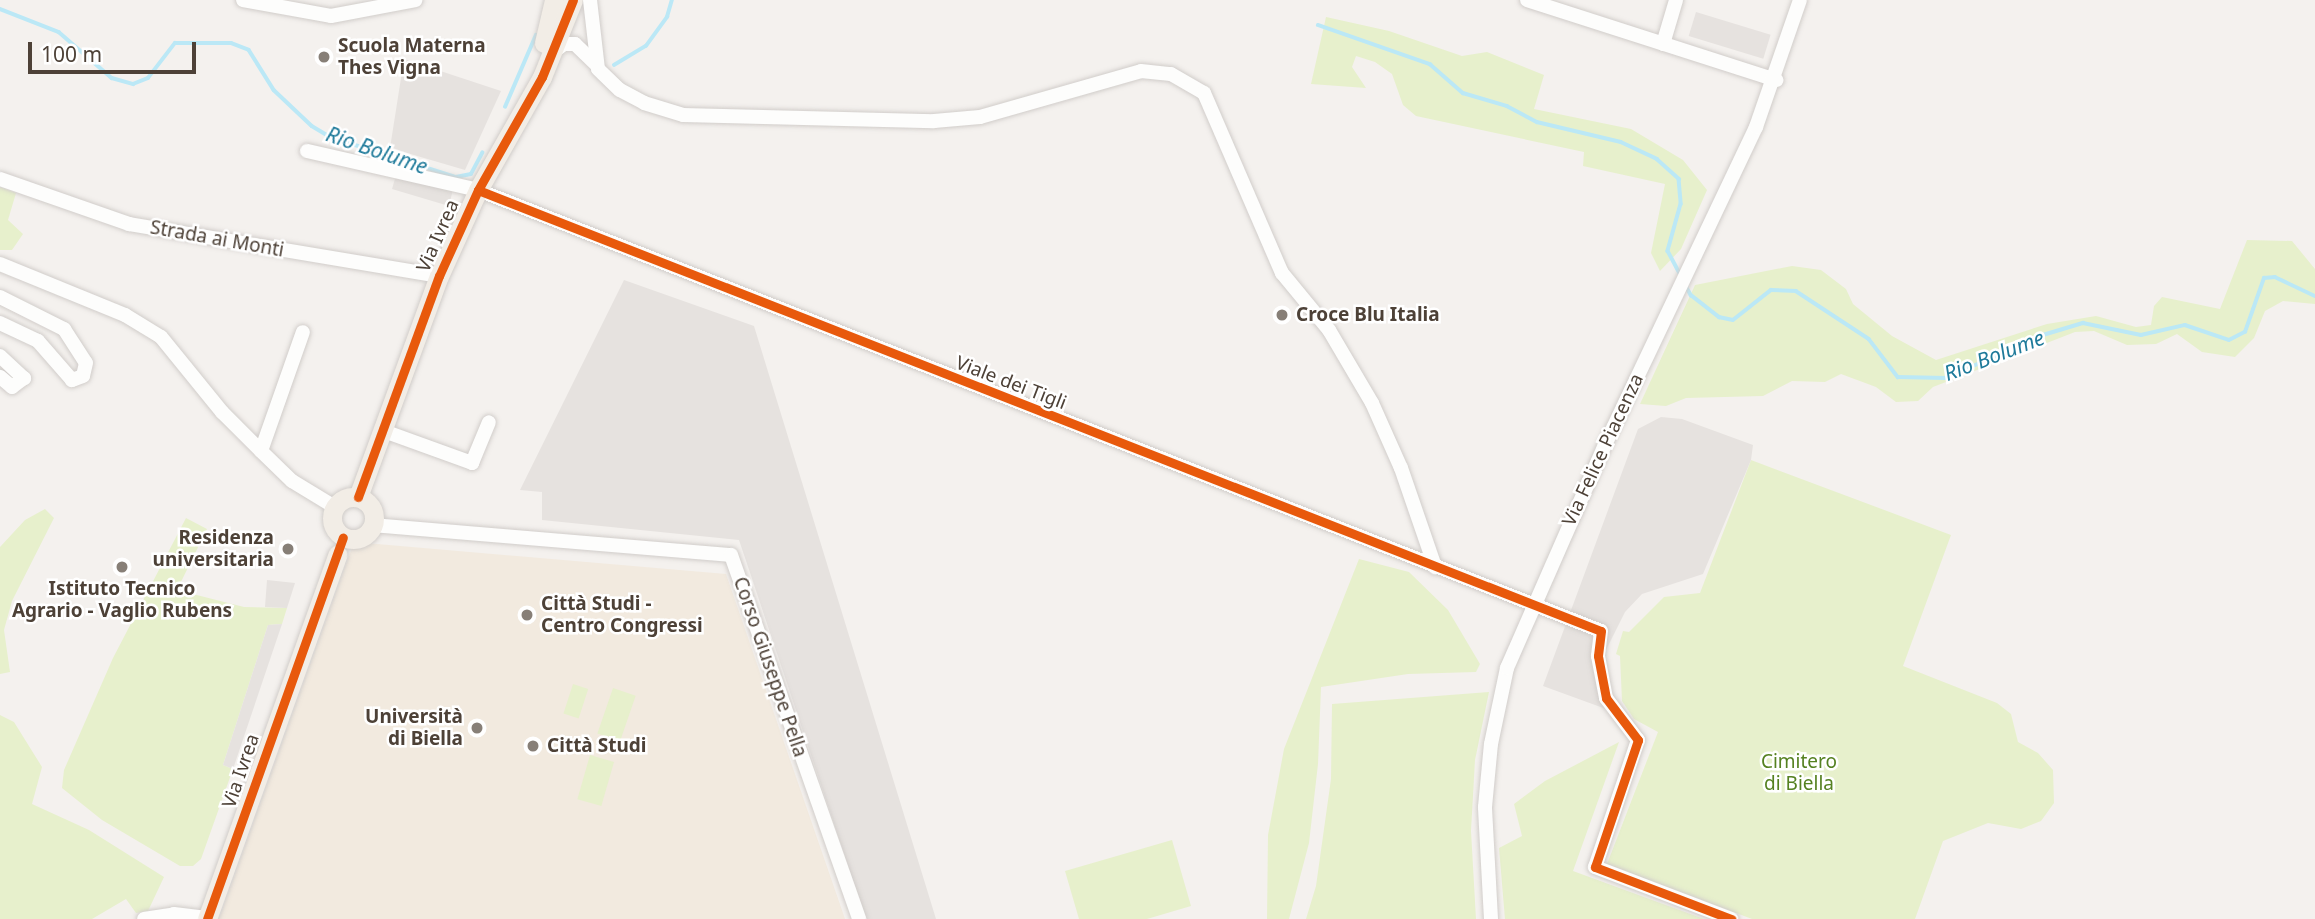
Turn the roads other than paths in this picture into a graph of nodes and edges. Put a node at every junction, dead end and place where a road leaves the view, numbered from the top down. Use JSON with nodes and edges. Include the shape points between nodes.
{"nodes":[{"id":1,"x":243,"y":0,"type":"edge"},
{"id":2,"x":294,"y":0,"type":"edge"},
{"id":3,"x":416,"y":0,"type":"edge"},
{"id":4,"x":554,"y":0,"type":"edge"},
{"id":5,"x":573,"y":0,"type":"edge"},
{"id":6,"x":590,"y":0,"type":"edge"},
{"id":7,"x":1527,"y":0,"type":"edge"},
{"id":8,"x":1676,"y":0,"type":"edge"},
{"id":9,"x":1800,"y":0,"type":"edge"},
{"id":10,"x":331,"y":16,"type":"junction"},
{"id":11,"x":1663,"y":44,"type":"junction"},
{"id":12,"x":552,"y":53,"type":"junction"},
{"id":13,"x":597,"y":65,"type":"junction"},
{"id":14,"x":1776,"y":80,"type":"junction"},
{"id":15,"x":518,"y":115,"type":"junction"},
{"id":16,"x":307,"y":152,"type":"dead end"},
{"id":17,"x":0,"y":179,"type":"edge"},
{"id":18,"x":478,"y":190,"type":"junction"},
{"id":19,"x":0,"y":264,"type":"edge"},
{"id":20,"x":439,"y":276,"type":"junction"},
{"id":21,"x":0,"y":297,"type":"edge"},
{"id":22,"x":0,"y":323,"type":"edge"},
{"id":23,"x":303,"y":332,"type":"dead end"},
{"id":24,"x":0,"y":356,"type":"edge"},
{"id":25,"x":0,"y":377,"type":"edge"},
{"id":26,"x":489,"y":422,"type":"dead end"},
{"id":27,"x":381,"y":430,"type":"junction"},
{"id":28,"x":261,"y":451,"type":"junction"},
{"id":29,"x":358,"y":497,"type":"junction"},
{"id":30,"x":334,"y":507,"type":"junction"},
{"id":31,"x":373,"y":525,"type":"junction"},
{"id":32,"x":339,"y":548,"type":"junction"},
{"id":33,"x":1435,"y":567,"type":"junction"},
{"id":34,"x":1533,"y":604,"type":"junction"},
{"id":35,"x":144,"y":919,"type":"edge"},
{"id":36,"x":207,"y":919,"type":"edge"},
{"id":37,"x":859,"y":919,"type":"edge"},
{"id":38,"x":1491,"y":919,"type":"edge"},
{"id":39,"x":1731,"y":919,"type":"edge"}],
"edges":[{"from":1,"to":10,"type":"street"},
{"from":2,"to":10,"type":"street"},
{"from":3,"to":10,"type":"street"},
{"from":4,"to":15,"type":"main road","name":"Via Ivrea","via":[[550,27]]},
{"from":5,"to":12,"type":"main road","name":"Via Ivrea"},
{"from":6,"to":13,"type":"street"},
{"from":7,"to":11,"type":"street"},
{"from":8,"to":11,"type":"street"},
{"from":9,"to":14,"type":"street","name":"Via Felice Piacenza"},
{"from":11,"to":14,"type":"street"},
{"from":12,"to":13,"type":"street","via":[[564,44],[575,44]]},
{"from":12,"to":15,"type":"main road","name":"Via Ivrea"},
{"from":13,"to":33,"type":"street","via":[[620,90],[683,115],[934,121],[980,117],[1141,71],[1171,74],[1204,93],[1282,273],[1329,330],[1372,403],[1401,468]]},
{"from":14,"to":34,"type":"street","name":"Via Felice Piacenza"},
{"from":15,"to":18,"type":"main road","name":"Via Ivrea"},
{"from":16,"to":18,"type":"street","name":"Via Ivrea"},
{"from":17,"to":20,"type":"street","name":"Strada ai Monti","via":[[129,224]]},
{"from":18,"to":20,"type":"main road","name":"Via Ivrea"},
{"from":18,"to":33,"type":"street","name":"Viale dei Tigli"},
{"from":19,"to":28,"type":"street","via":[[125,315],[161,337],[222,412]]},
{"from":20,"to":27,"type":"main road","name":"Via Ivrea"},
{"from":21,"to":22,"type":"street","via":[[64,329],[86,363],[83,376],[72,380],[38,341]]},
{"from":23,"to":28,"type":"street"},
{"from":24,"to":25,"type":"street","via":[[24,378],[12,387]]},
{"from":26,"to":27,"type":"street","via":[[472,463]]},
{"from":27,"to":29,"type":"main road","name":"Via Ivrea"},
{"from":28,"to":30,"type":"street","via":[[292,481]]},
{"from":29,"to":30,"type":"main road","via":[[345,498]]},
{"from":29,"to":31,"type":"main road","via":[[374,511]]},
{"from":30,"to":32,"type":"main road","via":[[332,521]]},
{"from":31,"to":32,"type":"main road","via":[[364,536]]},
{"from":31,"to":37,"type":"street","name":"Corso Giuseppe Pella","via":[[731,555]]},
{"from":32,"to":36,"type":"main road","name":"Via Ivrea"},
{"from":33,"to":34,"type":"street","name":"Viale dei Tigli"},
{"from":34,"to":38,"type":"street","name":"Via Felice Piacenza","via":[[1507,668],[1491,744],[1485,807]]},
{"from":34,"to":39,"type":"street","name":"Viale dei Tigli","via":[[1601,631],[1598,656],[1606,698],[1639,740],[1595,867]]},
{"from":35,"to":36,"type":"street","via":[[174,914]]}]}
